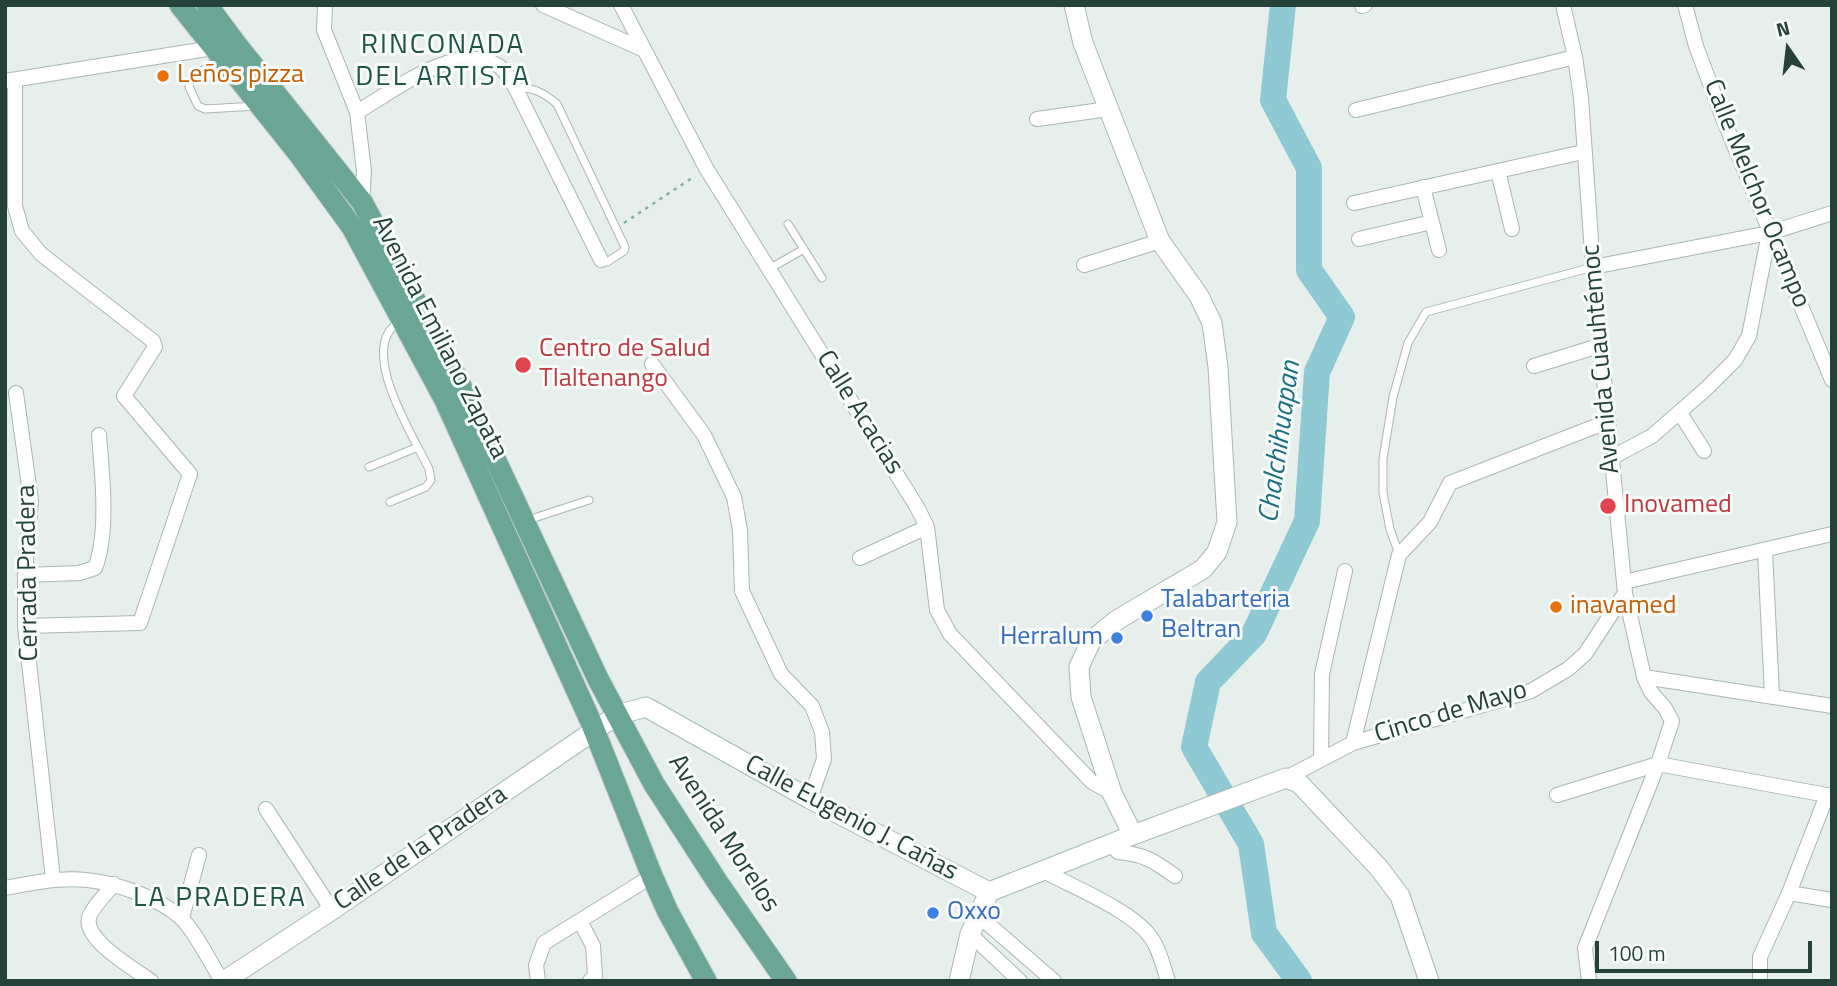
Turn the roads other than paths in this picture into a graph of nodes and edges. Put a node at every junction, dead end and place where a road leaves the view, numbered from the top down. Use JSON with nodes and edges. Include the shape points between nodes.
{"nodes":[{"id":1,"x":180,"y":5,"type":"edge"},
{"id":2,"x":208,"y":5,"type":"edge"},
{"id":3,"x":325,"y":5,"type":"edge"},
{"id":4,"x":542,"y":5,"type":"edge"},
{"id":5,"x":621,"y":5,"type":"edge"},
{"id":6,"x":1074,"y":5,"type":"edge"},
{"id":7,"x":1563,"y":5,"type":"edge"},
{"id":8,"x":1685,"y":5,"type":"edge"},
{"id":9,"x":642,"y":49,"type":"junction"},
{"id":10,"x":217,"y":53,"type":"junction"},
{"id":11,"x":1576,"y":57,"type":"junction"},
{"id":12,"x":10,"y":80,"type":"edge"},
{"id":13,"x":515,"y":88,"type":"junction"},
{"id":14,"x":260,"y":106,"type":"junction"},
{"id":15,"x":1108,"y":110,"type":"junction"},
{"id":16,"x":1356,"y":110,"type":"dead end"},
{"id":17,"x":357,"y":112,"type":"junction"},
{"id":18,"x":1038,"y":119,"type":"dead end"},
{"id":19,"x":1583,"y":152,"type":"junction"},
{"id":20,"x":1498,"y":172,"type":"junction"},
{"id":21,"x":1423,"y":187,"type":"junction"},
{"id":22,"x":362,"y":202,"type":"junction"},
{"id":23,"x":1354,"y":203,"type":"dead end"},
{"id":24,"x":1832,"y":213,"type":"edge"},
{"id":25,"x":1432,"y":222,"type":"junction"},
{"id":26,"x":788,"y":224,"type":"dead end"},
{"id":27,"x":352,"y":227,"type":"junction"},
{"id":28,"x":1511,"y":229,"type":"dead end"},
{"id":29,"x":1769,"y":233,"type":"junction"},
{"id":30,"x":1359,"y":239,"type":"dead end"},
{"id":31,"x":1160,"y":241,"type":"junction"},
{"id":32,"x":804,"y":249,"type":"junction"},
{"id":33,"x":1439,"y":250,"type":"dead end"},
{"id":34,"x":601,"y":260,"type":"joint"},
{"id":35,"x":1084,"y":265,"type":"dead end"},
{"id":36,"x":1593,"y":267,"type":"junction"},
{"id":37,"x":769,"y":269,"type":"junction"},
{"id":38,"x":822,"y":278,"type":"dead end"},
{"id":39,"x":421,"y":310,"type":"junction"},
{"id":40,"x":402,"y":320,"type":"junction"},
{"id":41,"x":1602,"y":345,"type":"junction"},
{"id":42,"x":652,"y":363,"type":"dead end"},
{"id":43,"x":1534,"y":366,"type":"dead end"},
{"id":44,"x":1832,"y":380,"type":"edge"},
{"id":45,"x":16,"y":393,"type":"dead end"},
{"id":46,"x":1680,"y":413,"type":"junction"},
{"id":47,"x":1609,"y":421,"type":"junction"},
{"id":48,"x":99,"y":435,"type":"dead end"},
{"id":49,"x":418,"y":447,"type":"junction"},
{"id":50,"x":1704,"y":451,"type":"dead end"},
{"id":51,"x":1611,"y":458,"type":"junction"},
{"id":52,"x":369,"y":467,"type":"dead end"},
{"id":53,"x":589,"y":499,"type":"dead end"},
{"id":54,"x":390,"y":502,"type":"dead end"},
{"id":55,"x":524,"y":521,"type":"junction"},
{"id":56,"x":928,"y":527,"type":"junction"},
{"id":57,"x":1832,"y":534,"type":"edge"},
{"id":58,"x":1765,"y":551,"type":"junction"},
{"id":59,"x":1399,"y":555,"type":"junction"},
{"id":60,"x":859,"y":558,"type":"dead end"},
{"id":61,"x":1345,"y":571,"type":"dead end"},
{"id":62,"x":24,"y":575,"type":"junction"},
{"id":63,"x":1625,"y":588,"type":"junction"},
{"id":64,"x":25,"y":626,"type":"junction"},
{"id":65,"x":1644,"y":677,"type":"junction"},
{"id":66,"x":1772,"y":696,"type":"junction"},
{"id":67,"x":1832,"y":706,"type":"edge"},
{"id":68,"x":617,"y":715,"type":"junction"},
{"id":69,"x":594,"y":730,"type":"junction"},
{"id":70,"x":1353,"y":743,"type":"junction"},
{"id":71,"x":1321,"y":758,"type":"junction"},
{"id":72,"x":1658,"y":764,"type":"junction"},
{"id":73,"x":1286,"y":778,"type":"junction"},
{"id":74,"x":1112,"y":793,"type":"junction"},
{"id":75,"x":1557,"y":795,"type":"dead end"},
{"id":76,"x":1829,"y":796,"type":"edge"},
{"id":77,"x":810,"y":799,"type":"junction"},
{"id":78,"x":266,"y":808,"type":"dead end"},
{"id":79,"x":1133,"y":835,"type":"junction"},
{"id":80,"x":1111,"y":844,"type":"junction"},
{"id":81,"x":199,"y":855,"type":"dead end"},
{"id":82,"x":1044,"y":871,"type":"junction"},
{"id":83,"x":652,"y":876,"type":"junction"},
{"id":84,"x":1175,"y":876,"type":"dead end"},
{"id":85,"x":53,"y":879,"type":"junction"},
{"id":86,"x":114,"y":884,"type":"junction"},
{"id":87,"x":5,"y":888,"type":"edge"},
{"id":88,"x":989,"y":892,"type":"junction"},
{"id":89,"x":1789,"y":893,"type":"junction"},
{"id":90,"x":1832,"y":900,"type":"edge"},
{"id":91,"x":332,"y":910,"type":"junction"},
{"id":92,"x":182,"y":918,"type":"junction"},
{"id":93,"x":580,"y":921,"type":"junction"},
{"id":94,"x":974,"y":925,"type":"junction"},
{"id":95,"x":780,"y":979,"type":"edge"},
{"id":96,"x":151,"y":981,"type":"edge"},
{"id":97,"x":223,"y":981,"type":"edge"},
{"id":98,"x":538,"y":981,"type":"edge"},
{"id":99,"x":590,"y":981,"type":"edge"},
{"id":100,"x":706,"y":981,"type":"edge"},
{"id":101,"x":959,"y":981,"type":"edge"},
{"id":102,"x":1020,"y":981,"type":"edge"},
{"id":103,"x":1054,"y":981,"type":"edge"},
{"id":104,"x":1168,"y":981,"type":"edge"},
{"id":105,"x":1429,"y":981,"type":"edge"},
{"id":106,"x":1589,"y":981,"type":"edge"},
{"id":107,"x":1760,"y":981,"type":"edge"}],
"edges":[{"from":1,"to":10,"type":"main road","name":"Avenida Emiliano Zapata"},
{"from":2,"to":22,"type":"main road","name":"Avenida Emiliano Zapata"},
{"from":3,"to":17,"type":"street","via":[[324,30]]},
{"from":4,"to":9,"type":"street"},
{"from":5,"to":9,"type":"street","name":"Calle Acacias"},
{"from":6,"to":15,"type":"street"},
{"from":7,"to":11,"type":"street","name":"Avenida Cuauhtémoc"},
{"from":8,"to":29,"type":"street","name":"Calle Melchor Ocampo","via":[[1696,46]]},
{"from":9,"to":37,"type":"street","name":"Calle Acacias","via":[[706,168]]},
{"from":10,"to":12,"type":"street"},
{"from":10,"to":14,"type":"main road","name":"Avenida Emiliano Zapata"},
{"from":10,"to":14,"type":"lane","via":[[191,79],[189,87],[198,106]]},
{"from":11,"to":16,"type":"street"},
{"from":11,"to":19,"type":"street","name":"Avenida Cuauhtémoc"},
{"from":12,"to":64,"type":"street","via":[[15,206],[22,231],[41,254],[155,344],[124,396],[190,474],[140,623]]},
{"from":13,"to":17,"type":"street","via":[[500,67],[474,58],[443,62]]},
{"from":13,"to":34,"type":"street"},
{"from":13,"to":34,"type":"lane","via":[[532,88],[557,104],[625,247],[607,262]]},
{"from":14,"to":27,"type":"main road","name":"Avenida Emiliano Zapata"},
{"from":15,"to":18,"type":"street"},
{"from":15,"to":31,"type":"street"},
{"from":17,"to":22,"type":"street","via":[[364,171]]},
{"from":19,"to":20,"type":"street"},
{"from":19,"to":36,"type":"street","name":"Avenida Cuauhtémoc"},
{"from":20,"to":21,"type":"street"},
{"from":20,"to":28,"type":"street"},
{"from":21,"to":23,"type":"street"},
{"from":21,"to":25,"type":"street"},
{"from":22,"to":27,"type":"street"},
{"from":22,"to":39,"type":"main road","name":"Avenida Emiliano Zapata"},
{"from":24,"to":29,"type":"street"},
{"from":25,"to":30,"type":"street"},
{"from":25,"to":33,"type":"street"},
{"from":26,"to":32,"type":"lane"},
{"from":27,"to":40,"type":"main road","name":"Avenida Emiliano Zapata"},
{"from":29,"to":36,"type":"street"},
{"from":29,"to":44,"type":"street","name":"Calle Melchor Ocampo"},
{"from":29,"to":46,"type":"street","via":[[1749,336],[1735,360]]},
{"from":31,"to":35,"type":"street"},
{"from":31,"to":74,"type":"street","via":[[1212,323],[1227,522],[1217,552],[1203,569],[1117,620],[1091,641],[1079,667],[1081,696]]},
{"from":32,"to":37,"type":"lane"},
{"from":32,"to":38,"type":"lane"},
{"from":36,"to":41,"type":"street","name":"Avenida Cuauhtémoc"},
{"from":36,"to":59,"type":"lane","via":[[1426,312],[1408,343],[1383,459],[1383,493]]},
{"from":37,"to":56,"type":"street","name":"Calle Acacias"},
{"from":39,"to":40,"type":"lane"},
{"from":39,"to":55,"type":"main road","name":"Avenida Emiliano Zapata"},
{"from":40,"to":49,"type":"lane","via":[[388,332],[384,369]]},
{"from":40,"to":69,"type":"main road","name":"Avenida Emiliano Zapata","via":[[444,400]]},
{"from":41,"to":43,"type":"street"},
{"from":41,"to":47,"type":"street","name":"Avenida Cuauhtémoc"},
{"from":42,"to":77,"type":"street","via":[[704,435],[734,497],[742,592],[781,674],[812,706],[822,732],[824,759]]},
{"from":45,"to":62,"type":"street","name":"Cerrada Pradera","via":[[31,500]]},
{"from":46,"to":50,"type":"street"},
{"from":46,"to":51,"type":"street","via":[[1652,436]]},
{"from":47,"to":51,"type":"street","name":"Avenida Cuauhtémoc"},
{"from":47,"to":59,"type":"street","via":[[1450,483],[1430,522]]},
{"from":48,"to":62,"type":"street","via":[[104,489],[95,568]]},
{"from":49,"to":52,"type":"lane"},
{"from":49,"to":54,"type":"lane","via":[[431,480],[426,487]]},
{"from":51,"to":63,"type":"street","name":"Avenida Cuauhtémoc"},
{"from":53,"to":55,"type":"lane"},
{"from":55,"to":68,"type":"main road","name":"Avenida Emiliano Zapata"},
{"from":56,"to":60,"type":"street"},
{"from":56,"to":74,"type":"street","name":"Calle Acacias","via":[[937,610],[950,634],[1092,782]]},
{"from":57,"to":58,"type":"street"},
{"from":58,"to":63,"type":"street"},
{"from":58,"to":66,"type":"street"},
{"from":59,"to":70,"type":"street"},
{"from":61,"to":71,"type":"street","via":[[1322,674]]},
{"from":62,"to":64,"type":"street","name":"Cerrada Pradera"},
{"from":63,"to":65,"type":"street","name":"Avenida Cuauhtémoc"},
{"from":63,"to":70,"type":"street","name":"Cinco de Mayo","via":[[1585,654],[1531,691]]},
{"from":64,"to":85,"type":"street","name":"Cerrada Pradera"},
{"from":65,"to":66,"type":"street"},
{"from":65,"to":72,"type":"street","name":"Avenida Cuauhtémoc","via":[[1672,721]]},
{"from":66,"to":67,"type":"street"},
{"from":68,"to":69,"type":"street","name":"Calle de la Pradera"},
{"from":68,"to":77,"type":"street","name":"Calle Eugenio J. Cañas","via":[[646,707]]},
{"from":68,"to":95,"type":"main road","name":"Avenida Morelos","via":[[654,784]]},
{"from":69,"to":83,"type":"main road","name":"Avenida Emiliano Zapata"},
{"from":69,"to":91,"type":"street","name":"Calle de la Pradera"},
{"from":70,"to":71,"type":"street","name":"Cinco de Mayo"},
{"from":71,"to":73,"type":"street","name":"Cinco de Mayo"},
{"from":72,"to":75,"type":"street"},
{"from":72,"to":76,"type":"street"},
{"from":72,"to":106,"type":"street","name":"Avenida Cuauhtémoc","via":[[1585,948]]},
{"from":73,"to":79,"type":"street","name":"Calle Eugenio J. Cañas"},
{"from":73,"to":105,"type":"street","via":[[1299,783],[1400,896]]},
{"from":74,"to":79,"type":"street"},
{"from":76,"to":89,"type":"street"},
{"from":77,"to":88,"type":"street","name":"Calle Eugenio J. Cañas"},
{"from":78,"to":91,"type":"street"},
{"from":79,"to":80,"type":"street","name":"Calle Eugenio J. Cañas"},
{"from":80,"to":82,"type":"street","name":"Calle Eugenio J. Cañas"},
{"from":80,"to":84,"type":"street","via":[[1118,852],[1151,859]]},
{"from":81,"to":92,"type":"street"},
{"from":82,"to":88,"type":"street","name":"Calle Eugenio J. Cañas"},
{"from":82,"to":104,"type":"street","via":[[1126,915],[1149,934]]},
{"from":83,"to":93,"type":"street"},
{"from":83,"to":100,"type":"main road","name":"Avenida Emiliano Zapata"},
{"from":85,"to":86,"type":"street","via":[[85,878]]},
{"from":85,"to":87,"type":"street"},
{"from":86,"to":92,"type":"street","via":[[154,899]]},
{"from":86,"to":96,"type":"street","via":[[89,916],[89,926],[95,940]]},
{"from":88,"to":94,"type":"street"},
{"from":89,"to":90,"type":"street"},
{"from":89,"to":107,"type":"street","via":[[1760,957]]},
{"from":91,"to":97,"type":"street","name":"Calle de la Pradera"},
{"from":92,"to":97,"type":"street"},
{"from":93,"to":98,"type":"street","via":[[544,943],[536,965]]},
{"from":93,"to":99,"type":"street","via":[[593,946],[595,976]]},
{"from":94,"to":101,"type":"street"},
{"from":94,"to":102,"type":"street"},
{"from":94,"to":103,"type":"street"}]}
